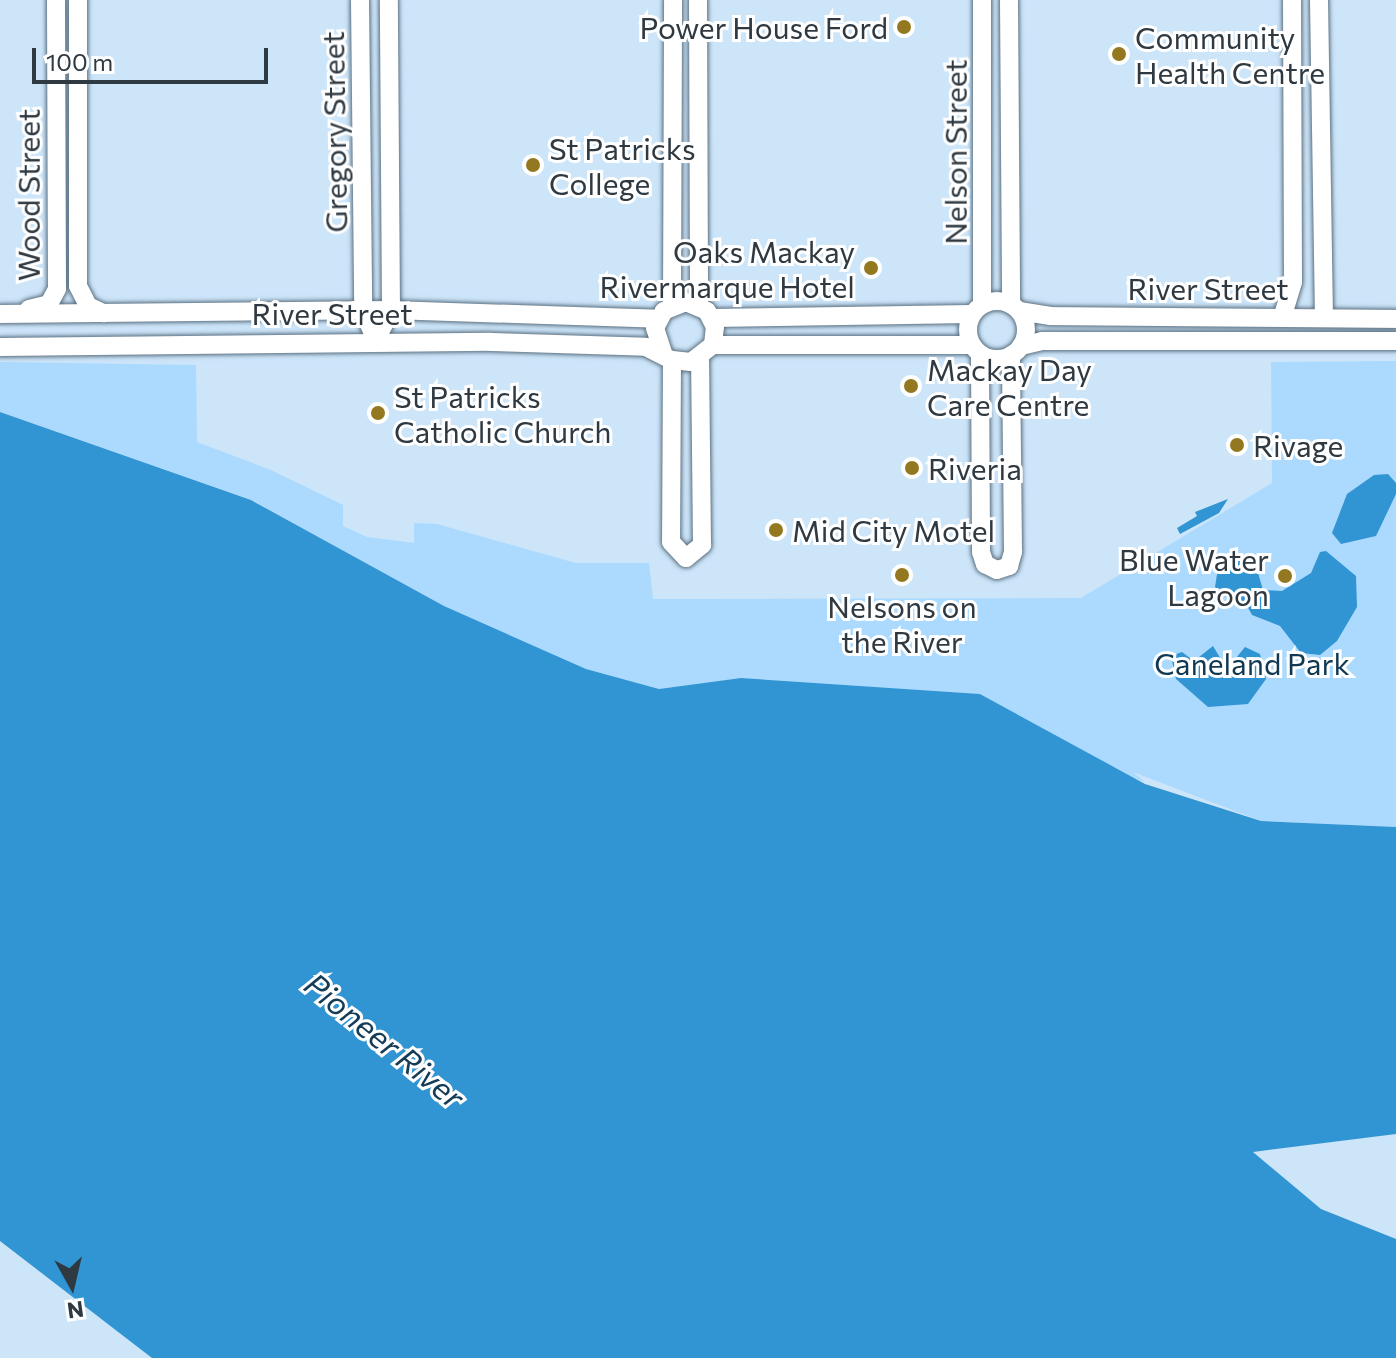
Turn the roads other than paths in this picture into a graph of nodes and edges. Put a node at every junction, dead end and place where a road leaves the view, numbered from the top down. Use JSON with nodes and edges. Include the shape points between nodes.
{"nodes":[{"id":1,"x":56,"y":0,"type":"edge"},
{"id":2,"x":78,"y":0,"type":"edge"},
{"id":3,"x":360,"y":0,"type":"edge"},
{"id":4,"x":389,"y":0,"type":"edge"},
{"id":5,"x":673,"y":0,"type":"edge"},
{"id":6,"x":698,"y":0,"type":"edge"},
{"id":7,"x":982,"y":0,"type":"edge"},
{"id":8,"x":1009,"y":0,"type":"edge"},
{"id":9,"x":1292,"y":0,"type":"edge"},
{"id":10,"x":1319,"y":0,"type":"edge"},
{"id":11,"x":57,"y":44,"type":"junction"},
{"id":12,"x":78,"y":44,"type":"junction"},
{"id":13,"x":57,"y":148,"type":"junction"},
{"id":14,"x":78,"y":149,"type":"junction"},
{"id":15,"x":391,"y":263,"type":"junction"},
{"id":16,"x":363,"y":264,"type":"junction"},
{"id":17,"x":672,"y":305,"type":"junction"},
{"id":18,"x":1015,"y":307,"type":"junction"},
{"id":19,"x":977,"y":309,"type":"junction"},
{"id":20,"x":363,"y":310,"type":"junction"},
{"id":21,"x":391,"y":310,"type":"junction"},
{"id":22,"x":706,"y":312,"type":"junction"},
{"id":23,"x":112,"y":314,"type":"junction"},
{"id":24,"x":1283,"y":315,"type":"junction"},
{"id":25,"x":7,"y":316,"type":"edge"},
{"id":26,"x":1324,"y":317,"type":"junction"},
{"id":27,"x":658,"y":319,"type":"junction"},
{"id":28,"x":1396,"y":319,"type":"edge"},
{"id":29,"x":0,"y":336,"type":"edge"},
{"id":30,"x":376,"y":340,"type":"junction"},
{"id":31,"x":1396,"y":341,"type":"edge"},
{"id":32,"x":55,"y":346,"type":"junction"},
{"id":33,"x":0,"y":347,"type":"edge"},
{"id":34,"x":975,"y":349,"type":"junction"},
{"id":35,"x":1016,"y":351,"type":"junction"},
{"id":36,"x":707,"y":352,"type":"junction"},
{"id":37,"x":667,"y":356,"type":"junction"},
{"id":38,"x":671,"y":452,"type":"junction"},
{"id":39,"x":699,"y":454,"type":"junction"}],
"edges":[{"from":1,"to":11,"type":"street","name":"Wood Street"},
{"from":2,"to":12,"type":"street","name":"Wood Street"},
{"from":3,"to":16,"type":"street","name":"Gregory Street"},
{"from":4,"to":15,"type":"street","name":"Gregory Street"},
{"from":5,"to":17,"type":"street"},
{"from":6,"to":22,"type":"street"},
{"from":7,"to":19,"type":"street","name":"Nelson Street"},
{"from":8,"to":18,"type":"street","name":"Nelson Street"},
{"from":9,"to":24,"type":"street","via":[[1293,282]]},
{"from":10,"to":26,"type":"street"},
{"from":11,"to":12,"type":"street"},
{"from":11,"to":13,"type":"street","name":"Wood Street"},
{"from":12,"to":14,"type":"street","name":"Wood Street"},
{"from":13,"to":14,"type":"street"},
{"from":13,"to":25,"type":"street","name":"Wood Street","via":[[57,292],[48,305]]},
{"from":14,"to":23,"type":"street","name":"Wood Street","via":[[79,290],[91,309]]},
{"from":15,"to":16,"type":"street","name":"Gregory Street","via":[[377,272]]},
{"from":15,"to":21,"type":"street","name":"Gregory Street"},
{"from":16,"to":20,"type":"street","name":"Gregory Street"},
{"from":17,"to":22,"type":"street"},
{"from":17,"to":27,"type":"street"},
{"from":18,"to":19,"type":"street"},
{"from":18,"to":24,"type":"street","name":"River Street","via":[[1051,316]]},
{"from":18,"to":35,"type":"street","via":[[1026,328]]},
{"from":19,"to":22,"type":"street"},
{"from":19,"to":34,"type":"street","via":[[967,329]]},
{"from":20,"to":21,"type":"street","name":"River Street"},
{"from":20,"to":23,"type":"street","name":"River Street"},
{"from":20,"to":30,"type":"street","name":"Gregory Street"},
{"from":21,"to":27,"type":"street","name":"River Street"},
{"from":21,"to":30,"type":"street","name":"Gregory Street"},
{"from":22,"to":36,"type":"street"},
{"from":23,"to":25,"type":"street","name":"River Street"},
{"from":24,"to":26,"type":"street","name":"River Street"},
{"from":26,"to":28,"type":"street","name":"River Street"},
{"from":27,"to":37,"type":"street","via":[[655,337]]},
{"from":29,"to":32,"type":"street","via":[[30,336]]},
{"from":30,"to":32,"type":"street","name":"River Street"},
{"from":30,"to":37,"type":"street","name":"River Street","via":[[646,347]]},
{"from":31,"to":35,"type":"street","name":"River Street","via":[[1042,341]]},
{"from":32,"to":33,"type":"street","name":"River Street"},
{"from":34,"to":35,"type":"street","via":[[995,359]]},
{"from":34,"to":35,"type":"street","via":[[981,552],[985,564],[997,570],[1009,566],[1013,552]]},
{"from":34,"to":36,"type":"street"},
{"from":36,"to":37,"type":"street"},
{"from":36,"to":39,"type":"street"},
{"from":37,"to":38,"type":"street"},
{"from":38,"to":39,"type":"street"},
{"from":38,"to":39,"type":"street","via":[[671,542],[686,558],[702,545]]}]}
